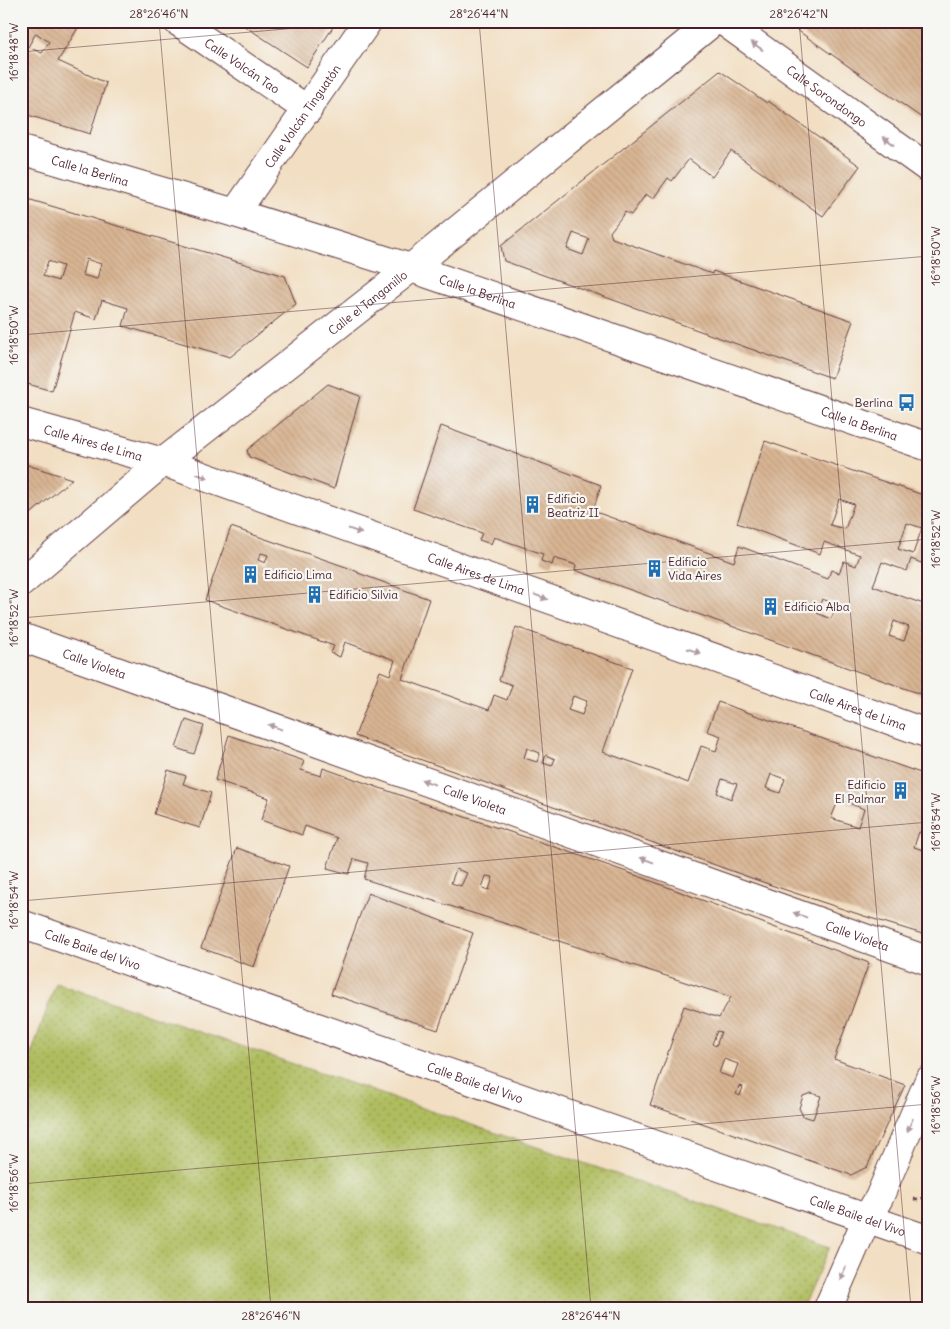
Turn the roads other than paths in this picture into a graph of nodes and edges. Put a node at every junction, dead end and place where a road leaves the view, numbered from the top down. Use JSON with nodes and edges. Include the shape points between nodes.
{"nodes":[{"id":1,"x":178,"y":21,"type":"edge"},
{"id":2,"x":368,"y":21,"type":"edge"},
{"id":3,"x":714,"y":21,"type":"edge"},
{"id":4,"x":723,"y":21,"type":"edge"},
{"id":5,"x":308,"y":110,"type":"junction"},
{"id":6,"x":21,"y":150,"type":"edge"},
{"id":7,"x":929,"y":169,"type":"edge"},
{"id":8,"x":235,"y":213,"type":"junction"},
{"id":9,"x":411,"y":268,"type":"junction"},
{"id":10,"x":21,"y":422,"type":"edge"},
{"id":11,"x":929,"y":447,"type":"edge"},
{"id":12,"x":163,"y":462,"type":"junction"},
{"id":13,"x":21,"y":583,"type":"edge"},
{"id":14,"x":21,"y":637,"type":"edge"},
{"id":15,"x":929,"y":734,"type":"edge"},
{"id":16,"x":21,"y":924,"type":"edge"},
{"id":17,"x":929,"y":961,"type":"edge"},
{"id":18,"x":929,"y":1080,"type":"edge"},
{"id":19,"x":867,"y":1218,"type":"junction"},
{"id":20,"x":929,"y":1240,"type":"edge"},
{"id":21,"x":828,"y":1308,"type":"edge"}],
"edges":[{"from":1,"to":5,"type":"street","name":"Calle Volcán Tao"},
{"from":2,"to":5,"type":"street","name":"Calle Volcán Tinguatón"},
{"from":3,"to":9,"type":"street","name":"Calle el Tanganillo"},
{"from":7,"to":4,"type":"street","name":"Calle Sorondongo","one_way":true},
{"from":5,"to":8,"type":"street","name":"Calle Volcán Tinguatón"},
{"from":6,"to":8,"type":"street","name":"Calle la Berlina"},
{"from":8,"to":9,"type":"street","name":"Calle la Berlina"},
{"from":9,"to":11,"type":"street","name":"Calle la Berlina"},
{"from":9,"to":12,"type":"street","name":"Calle el Tanganillo"},
{"from":10,"to":12,"type":"street","name":"Calle Aires de Lima"},
{"from":12,"to":13,"type":"street","name":"Calle el Tanganillo"},
{"from":12,"to":15,"type":"street","name":"Calle Aires de Lima","one_way":true},
{"from":17,"to":14,"type":"street","name":"Calle Violeta","one_way":true},
{"from":16,"to":19,"type":"street","name":"Calle Baile del Vivo"},
{"from":18,"to":19,"type":"street","one_way":true},
{"from":19,"to":20,"type":"street","name":"Calle Baile del Vivo"},
{"from":19,"to":21,"type":"street","one_way":true}]}
